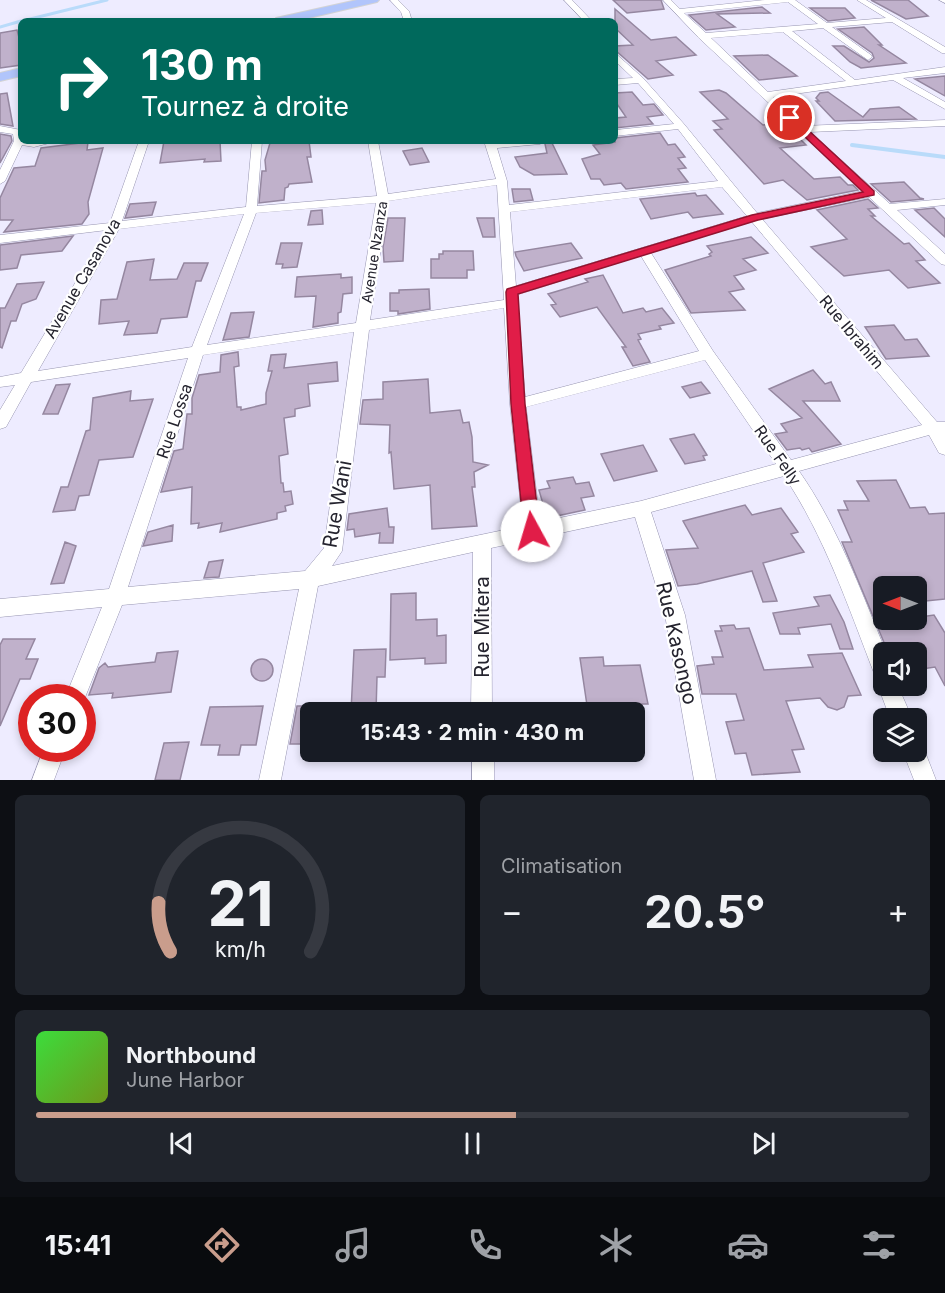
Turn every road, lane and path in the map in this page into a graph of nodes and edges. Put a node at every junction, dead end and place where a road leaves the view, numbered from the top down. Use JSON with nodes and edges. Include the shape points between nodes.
{"nodes":[{"id":1,"x":373,"y":0,"type":"edge"},
{"id":2,"x":394,"y":0,"type":"edge"},
{"id":3,"x":568,"y":0,"type":"edge"},
{"id":4,"x":667,"y":0,"type":"edge"},
{"id":5,"x":788,"y":0,"type":"edge"},
{"id":6,"x":861,"y":0,"type":"edge"},
{"id":7,"x":679,"y":11,"type":"junction"},
{"id":8,"x":293,"y":18,"type":"edge"},
{"id":9,"x":407,"y":18,"type":"edge"},
{"id":10,"x":585,"y":18,"type":"edge"},
{"id":11,"x":892,"y":20,"type":"junction"},
{"id":12,"x":821,"y":25,"type":"junction"},
{"id":13,"x":783,"y":28,"type":"junction"},
{"id":14,"x":702,"y":36,"type":"junction"},
{"id":15,"x":945,"y":51,"type":"edge"},
{"id":16,"x":868,"y":57,"type":"dead end"},
{"id":17,"x":618,"y":59,"type":"edge"},
{"id":18,"x":945,"y":70,"type":"edge"},
{"id":19,"x":18,"y":73,"type":"edge"},
{"id":20,"x":0,"y":77,"type":"edge"},
{"id":21,"x":896,"y":78,"type":"junction"},
{"id":22,"x":640,"y":80,"type":"junction"},
{"id":23,"x":618,"y":82,"type":"edge"},
{"id":24,"x":855,"y":84,"type":"junction"},
{"id":25,"x":767,"y":95,"type":"junction"},
{"id":26,"x":945,"y":106,"type":"edge"},
{"id":27,"x":945,"y":123,"type":"edge"},
{"id":28,"x":681,"y":126,"type":"junction"},
{"id":29,"x":0,"y":129,"type":"edge"},
{"id":30,"x":801,"y":129,"type":"junction"},
{"id":31,"x":18,"y":132,"type":"edge"},
{"id":32,"x":618,"y":133,"type":"edge"},
{"id":33,"x":18,"y":143,"type":"edge"},
{"id":34,"x":143,"y":144,"type":"edge"},
{"id":35,"x":257,"y":144,"type":"edge"},
{"id":36,"x":374,"y":144,"type":"edge"},
{"id":37,"x":490,"y":144,"type":"edge"},
{"id":38,"x":0,"y":181,"type":"edge"},
{"id":39,"x":502,"y":181,"type":"junction"},
{"id":40,"x":725,"y":183,"type":"junction"},
{"id":41,"x":871,"y":193,"type":"junction"},
{"id":42,"x":383,"y":197,"type":"junction"},
{"id":43,"x":945,"y":202,"type":"edge"},
{"id":44,"x":887,"y":208,"type":"junction"},
{"id":45,"x":505,"y":209,"type":"junction"},
{"id":46,"x":251,"y":210,"type":"junction"},
{"id":47,"x":756,"y":218,"type":"junction"},
{"id":48,"x":115,"y":226,"type":"junction"},
{"id":49,"x":0,"y":239,"type":"edge"},
{"id":50,"x":644,"y":252,"type":"junction"},
{"id":51,"x":945,"y":261,"type":"edge"},
{"id":52,"x":512,"y":297,"type":"junction"},
{"id":53,"x":362,"y":327,"type":"junction"},
{"id":54,"x":197,"y":353,"type":"junction"},
{"id":55,"x":708,"y":354,"type":"junction"},
{"id":56,"x":25,"y":378,"type":"junction"},
{"id":57,"x":0,"y":382,"type":"edge"},
{"id":58,"x":518,"y":404,"type":"junction"},
{"id":59,"x":0,"y":423,"type":"edge"},
{"id":60,"x":939,"y":428,"type":"edge"},
{"id":61,"x":945,"y":449,"type":"edge"},
{"id":62,"x":787,"y":470,"type":"junction"},
{"id":63,"x":641,"y":508,"type":"junction"},
{"id":64,"x":532,"y":531,"type":"junction"},
{"id":65,"x":482,"y":542,"type":"junction"},
{"id":66,"x":310,"y":579,"type":"junction"},
{"id":67,"x":116,"y":596,"type":"junction"},
{"id":68,"x":0,"y":608,"type":"edge"},
{"id":69,"x":873,"y":645,"type":"edge"},
{"id":70,"x":81,"y":684,"type":"edge"},
{"id":71,"x":482,"y":702,"type":"edge"},
{"id":72,"x":50,"y":762,"type":"edge"},
{"id":73,"x":483,"y":762,"type":"edge"},
{"id":74,"x":918,"y":762,"type":"edge"},
{"id":75,"x":43,"y":780,"type":"edge"},
{"id":76,"x":270,"y":780,"type":"edge"},
{"id":77,"x":483,"y":780,"type":"edge"},
{"id":78,"x":705,"y":780,"type":"edge"},
{"id":79,"x":926,"y":780,"type":"edge"}],
"edges":[{"from":1,"to":8,"type":"main road"},
{"from":2,"to":9,"type":"street"},
{"from":3,"to":10,"type":"street"},
{"from":4,"to":7,"type":"street"},
{"from":5,"to":7,"type":"street"},
{"from":5,"to":12,"type":"street"},
{"from":6,"to":11,"type":"street"},
{"from":7,"to":14,"type":"street"},
{"from":11,"to":12,"type":"street"},
{"from":11,"to":15,"type":"street"},
{"from":12,"to":13,"type":"street"},
{"from":12,"to":16,"type":"street"},
{"from":13,"to":14,"type":"street"},
{"from":13,"to":24,"type":"street"},
{"from":14,"to":25,"type":"street"},
{"from":17,"to":22,"type":"street","name":"Rue Ibrahim"},
{"from":18,"to":21,"type":"street"},
{"from":19,"to":20,"type":"main road"},
{"from":21,"to":24,"type":"street"},
{"from":21,"to":26,"type":"street"},
{"from":22,"to":23,"type":"street"},
{"from":22,"to":28,"type":"street","name":"Rue Ibrahim"},
{"from":24,"to":25,"type":"street"},
{"from":25,"to":30,"type":"street"},
{"from":27,"to":30,"type":"street"},
{"from":28,"to":32,"type":"street"},
{"from":28,"to":40,"type":"street","name":"Rue Ibrahim"},
{"from":29,"to":31,"type":"street"},
{"from":30,"to":41,"type":"street"},
{"from":33,"to":38,"type":"street"},
{"from":34,"to":48,"type":"street","name":"Avenue Casanova"},
{"from":35,"to":46,"type":"street","name":"Rue Lossa"},
{"from":36,"to":42,"type":"street","name":"Avenue Nzanza"},
{"from":37,"to":39,"type":"street"},
{"from":39,"to":42,"type":"street"},
{"from":39,"to":45,"type":"street"},
{"from":40,"to":45,"type":"street"},
{"from":40,"to":47,"type":"street","name":"Rue Ibrahim"},
{"from":41,"to":44,"type":"street"},
{"from":41,"to":47,"type":"street"},
{"from":42,"to":46,"type":"street"},
{"from":42,"to":53,"type":"street","name":"Avenue Nzanza"},
{"from":43,"to":44,"type":"street"},
{"from":44,"to":51,"type":"street"},
{"from":45,"to":52,"type":"street"},
{"from":46,"to":48,"type":"street"},
{"from":46,"to":54,"type":"street","name":"Rue Lossa"},
{"from":47,"to":50,"type":"street"},
{"from":47,"to":60,"type":"street","name":"Rue Ibrahim"},
{"from":48,"to":49,"type":"street"},
{"from":48,"to":56,"type":"street","name":"Avenue Casanova"},
{"from":50,"to":52,"type":"street"},
{"from":50,"to":55,"type":"street","name":"Rue Felly"},
{"from":52,"to":53,"type":"street"},
{"from":52,"to":58,"type":"street"},
{"from":53,"to":54,"type":"street"},
{"from":53,"to":66,"type":"street","name":"Rue Wani","via":[[333,551]]},
{"from":54,"to":56,"type":"street"},
{"from":54,"to":67,"type":"street","name":"Rue Lossa"},
{"from":55,"to":58,"type":"street"},
{"from":55,"to":62,"type":"street","name":"Rue Felly"},
{"from":56,"to":57,"type":"street"},
{"from":56,"to":59,"type":"street","name":"Avenue Casanova"},
{"from":58,"to":64,"type":"street"},
{"from":60,"to":61,"type":"street","name":"Rue Ibrahim"},
{"from":60,"to":62,"type":"street"},
{"from":62,"to":63,"type":"street"},
{"from":62,"to":69,"type":"street","name":"Rue Felly","via":[[809,499]]},
{"from":63,"to":64,"type":"street"},
{"from":63,"to":78,"type":"street","name":"Rue Kasongo","via":[[675,615]]},
{"from":64,"to":65,"type":"street"},
{"from":65,"to":66,"type":"street"},
{"from":65,"to":71,"type":"street","name":"Rue Mitera"},
{"from":66,"to":67,"type":"street"},
{"from":66,"to":76,"type":"street","name":"Rue Wani"},
{"from":67,"to":68,"type":"street"},
{"from":67,"to":70,"type":"street","name":"Rue Lossa"},
{"from":72,"to":75,"type":"street"},
{"from":73,"to":77,"type":"street"},
{"from":74,"to":79,"type":"street"}]}
